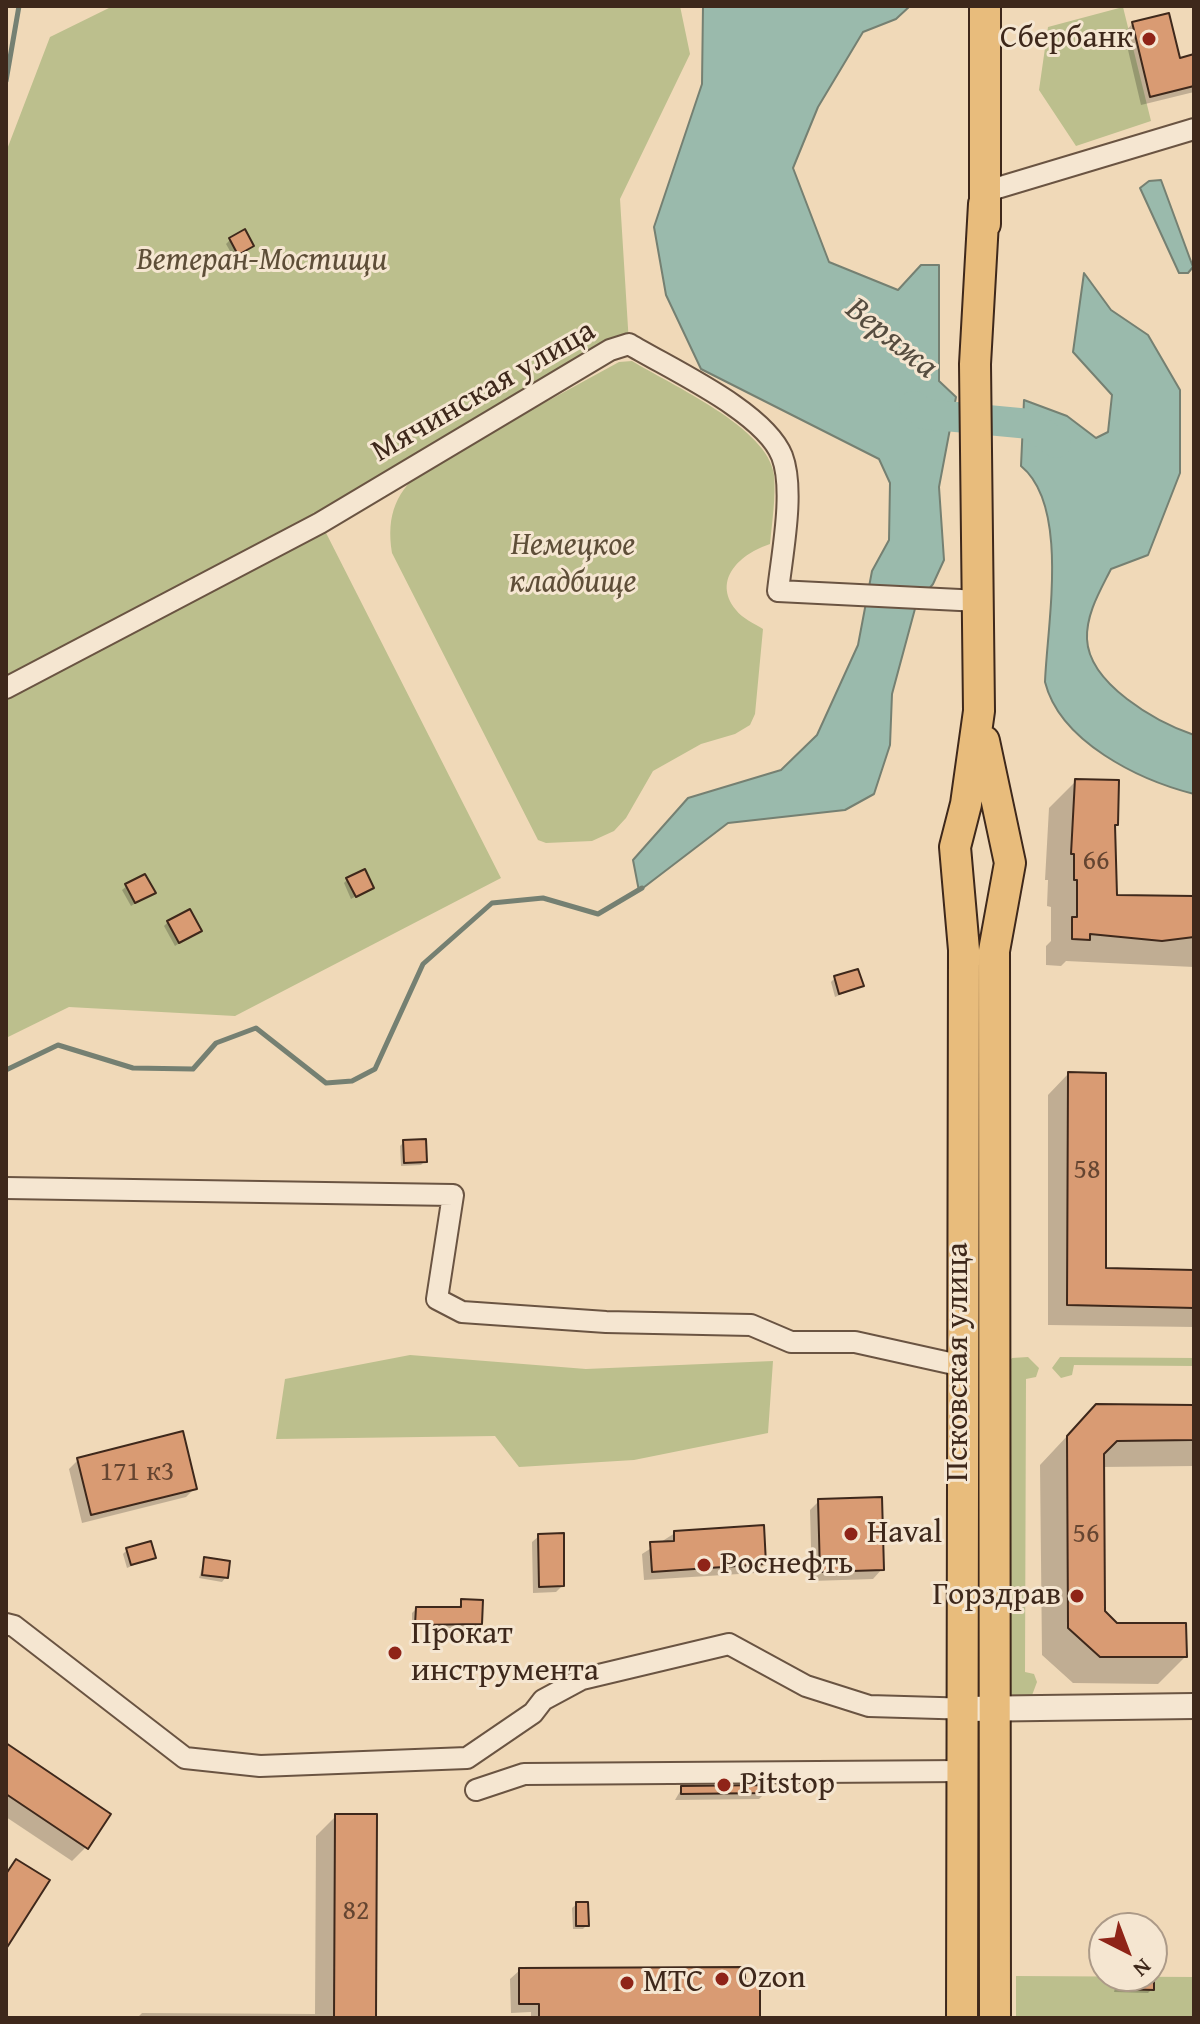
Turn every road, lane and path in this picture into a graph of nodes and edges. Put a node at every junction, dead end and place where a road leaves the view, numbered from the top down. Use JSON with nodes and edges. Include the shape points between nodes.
{"nodes":[{"id":1,"x":985,"y":6,"type":"edge"},
{"id":2,"x":1194,"y":129,"type":"edge"},
{"id":3,"x":984,"y":198,"type":"junction"},
{"id":4,"x":980,"y":601,"type":"junction"},
{"id":5,"x":6,"y":688,"type":"edge"},
{"id":6,"x":979,"y":711,"type":"junction"},
{"id":7,"x":1010,"y":863,"type":"junction"},
{"id":8,"x":955,"y":869,"type":"junction"},
{"id":9,"x":6,"y":1188,"type":"edge"},
{"id":10,"x":963,"y":1366,"type":"junction"},
{"id":11,"x":6,"y":1624,"type":"edge"},
{"id":12,"x":1194,"y":1706,"type":"edge"},
{"id":13,"x":964,"y":1709,"type":"junction"},
{"id":14,"x":994,"y":1709,"type":"junction"},
{"id":15,"x":963,"y":1771,"type":"junction"},
{"id":16,"x":476,"y":1790,"type":"dead end"},
{"id":17,"x":962,"y":2018,"type":"edge"},
{"id":18,"x":995,"y":2018,"type":"edge"}],
"edges":[{"from":1,"to":3,"type":"main road","name":"Псковская улица"},
{"from":2,"to":3,"type":"street"},
{"from":3,"to":4,"type":"main road","name":"Псковская улица"},
{"from":4,"to":5,"type":"street","name":"Мячинская улица","via":[[778,591],[786,477],[781,455],[746,415],[629,344],[610,350],[320,523]]},
{"from":4,"to":6,"type":"main road","name":"Псковская улица"},
{"from":6,"to":7,"type":"main road","name":"Псковская улица"},
{"from":6,"to":8,"type":"main road","name":"Псковская улица"},
{"from":7,"to":8,"type":"main road","via":[[1000,846],[981,840],[965,846]]},
{"from":7,"to":14,"type":"main road","name":"Псковская улица","via":[[994,951]]},
{"from":8,"to":10,"type":"main road","name":"Псковская улица","via":[[964,950]]},
{"from":9,"to":10,"type":"street","via":[[453,1195],[437,1299],[462,1312],[751,1325],[791,1342],[855,1342]]},
{"from":10,"to":13,"type":"main road","name":"Псковская улица"},
{"from":11,"to":13,"type":"street","via":[[185,1758],[260,1766],[467,1758],[533,1713],[543,1700],[582,1679],[729,1644],[806,1686],[869,1706]]},
{"from":12,"to":14,"type":"street"},
{"from":13,"to":14,"type":"street"},
{"from":13,"to":15,"type":"main road","name":"Псковская улица"},
{"from":14,"to":18,"type":"main road","name":"Псковская улица"},
{"from":15,"to":16,"type":"street","via":[[524,1774]]},
{"from":15,"to":17,"type":"main road","name":"Псковская улица"}]}
